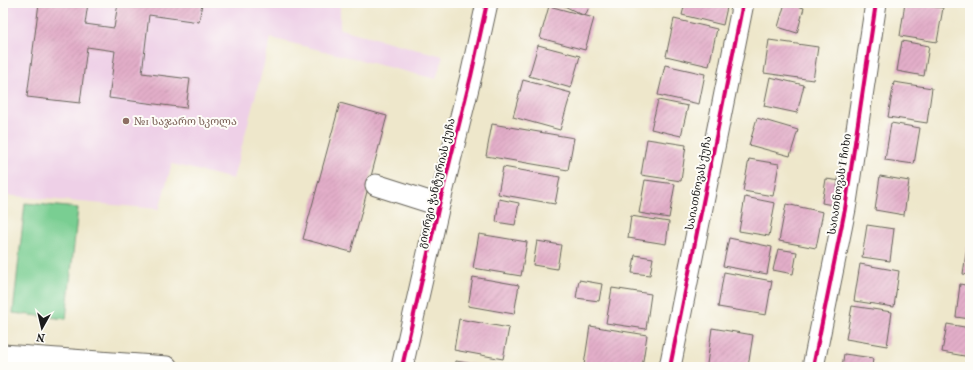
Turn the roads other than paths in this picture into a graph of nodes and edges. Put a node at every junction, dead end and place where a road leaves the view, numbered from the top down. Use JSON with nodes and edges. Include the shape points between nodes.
{"nodes":[{"id":1,"x":487,"y":3,"type":"edge"},
{"id":2,"x":743,"y":3,"type":"edge"},
{"id":3,"x":876,"y":3,"type":"edge"},
{"id":4,"x":376,"y":184,"type":"dead end"},
{"id":5,"x":439,"y":205,"type":"junction"},
{"id":6,"x":3,"y":355,"type":"edge"},
{"id":7,"x":167,"y":367,"type":"edge"},
{"id":8,"x":402,"y":367,"type":"edge"},
{"id":9,"x":670,"y":367,"type":"edge"},
{"id":10,"x":813,"y":367,"type":"edge"}],
"edges":[{"from":1,"to":5,"type":"street","name":"გიორგი ჭანტურიას ქუჩა"},
{"from":2,"to":9,"type":"street","name":"საიათნოვას ქუჩა"},
{"from":3,"to":10,"type":"street","name":"საიათნოვას I ჩიხი","via":[[845,209]]},
{"from":4,"to":5,"type":"street"},
{"from":5,"to":8,"type":"street","name":"გიორგი ჭანტურიას ქუჩა"},
{"from":6,"to":7,"type":"street"}]}
